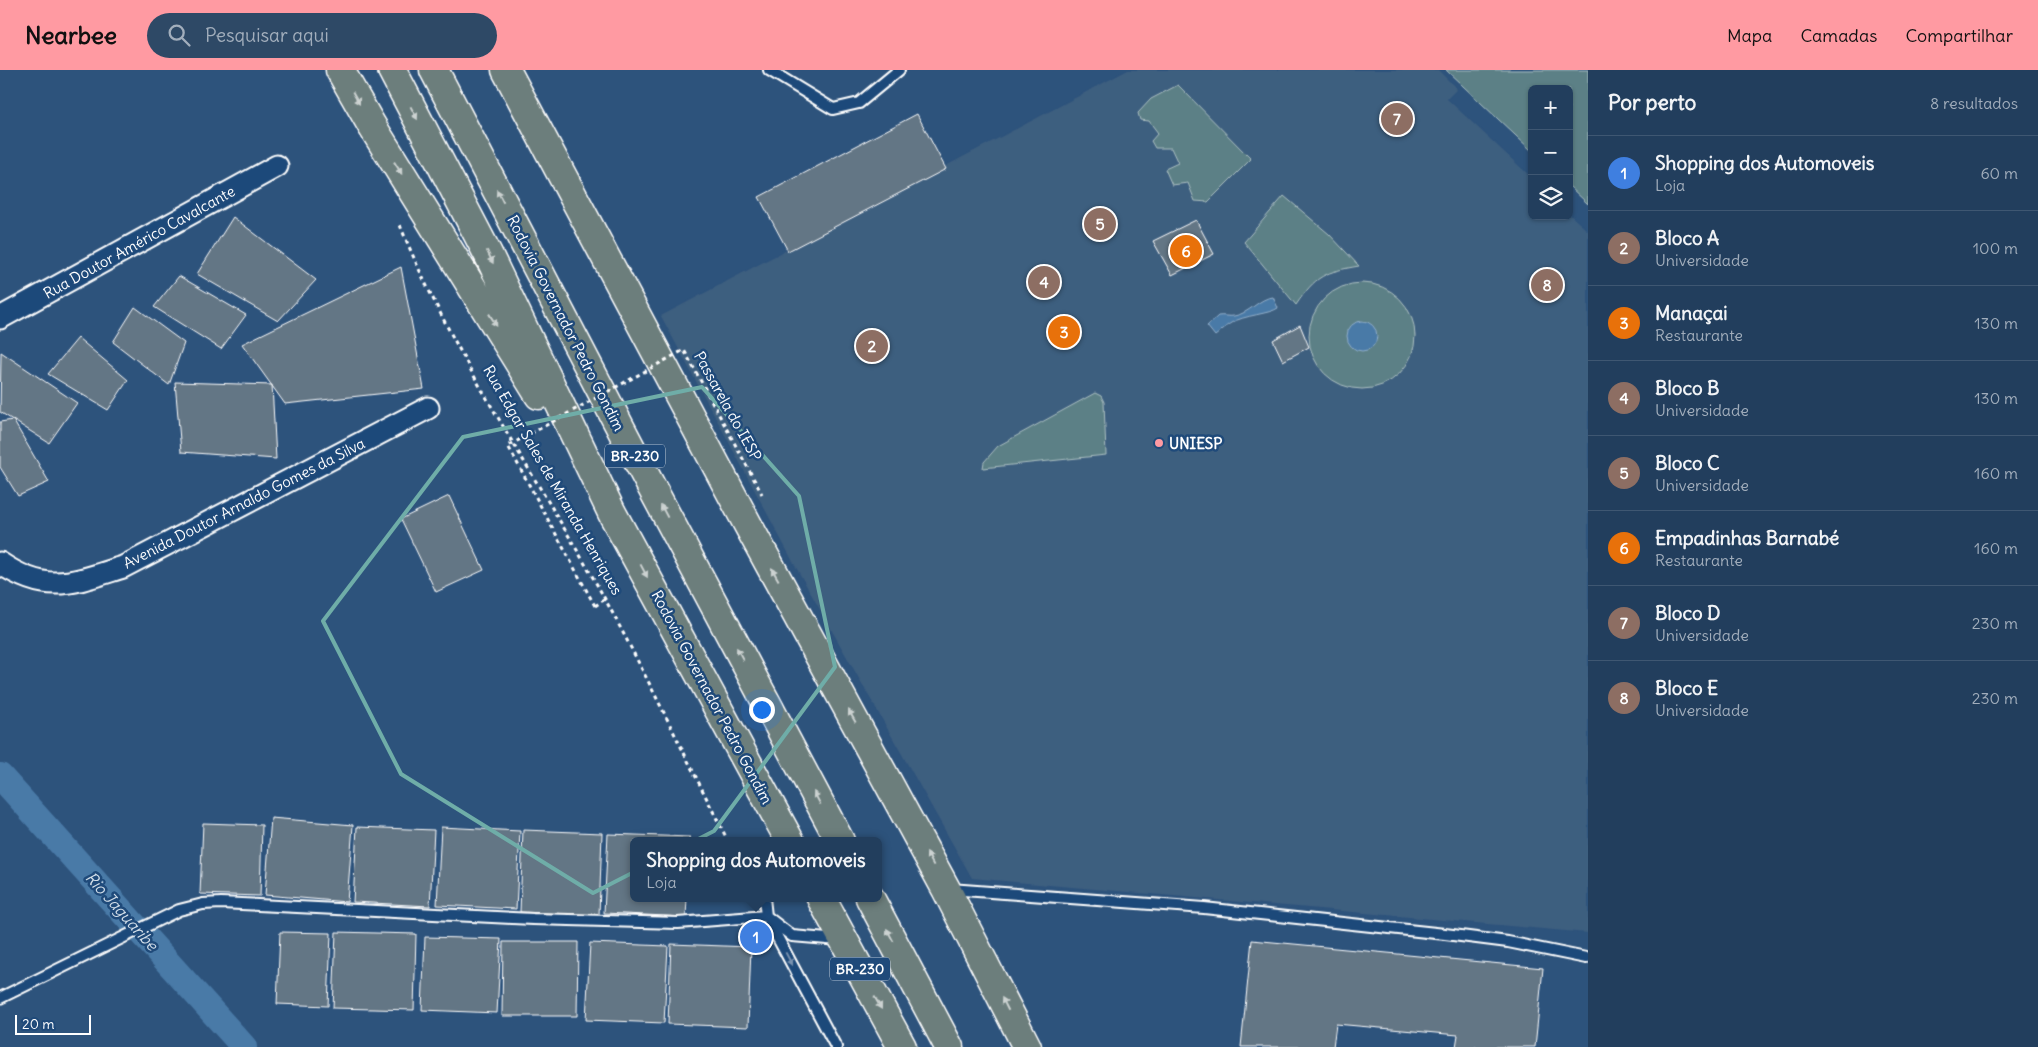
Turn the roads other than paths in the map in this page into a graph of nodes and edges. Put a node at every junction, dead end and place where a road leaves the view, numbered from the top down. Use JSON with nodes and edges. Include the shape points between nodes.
{"nodes":[{"id":1,"x":340,"y":70,"type":"edge"},
{"id":2,"x":392,"y":70,"type":"edge"},
{"id":3,"x":434,"y":70,"type":"edge"},
{"id":4,"x":506,"y":70,"type":"edge"},
{"id":5,"x":770,"y":70,"type":"edge"},
{"id":6,"x":898,"y":70,"type":"edge"},
{"id":7,"x":277,"y":166,"type":"dead end"},
{"id":8,"x":0,"y":318,"type":"edge"},
{"id":9,"x":428,"y":408,"type":"dead end"},
{"id":10,"x":612,"y":513,"type":"junction"},
{"id":11,"x":0,"y":563,"type":"edge"},
{"id":12,"x":785,"y":837,"type":"edge"},
{"id":13,"x":838,"y":837,"type":"edge"},
{"id":14,"x":946,"y":889,"type":"junction"},
{"id":15,"x":764,"y":902,"type":"edge"},
{"id":16,"x":824,"y":902,"type":"edge"},
{"id":17,"x":872,"y":902,"type":"edge"},
{"id":18,"x":766,"y":916,"type":"junction"},
{"id":19,"x":844,"y":940,"type":"junction"},
{"id":20,"x":1586,"y":958,"type":"dead end"},
{"id":21,"x":0,"y":998,"type":"edge"},
{"id":22,"x":950,"y":1045,"type":"edge"},
{"id":23,"x":836,"y":1047,"type":"edge"},
{"id":24,"x":902,"y":1047,"type":"edge"},
{"id":25,"x":1027,"y":1047,"type":"edge"}],
"edges":[{"from":1,"to":10,"type":"main road","one_way":true},
{"from":2,"to":10,"type":"main road","name":"Rodovia Governador Pedro Gondim","number":"BR-230","one_way":true,"via":[[488,254]]},
{"from":13,"to":3,"type":"main road","name":"Rodovia Governador Pedro Gondim","number":"BR-230","one_way":true,"via":[[647,480]]},
{"from":14,"to":4,"type":"main road","one_way":true},
{"from":5,"to":6,"type":"lane","via":[[832,109],[859,103]]},
{"from":7,"to":8,"type":"street","name":"Rua Doutor Américo Cavalcante"},
{"from":9,"to":11,"type":"street","name":"Avenida Doutor Arnaldo Gomes da Silva","via":[[123,567],[85,579],[48,584],[21,577]]},
{"from":10,"to":12,"type":"main road","name":"Rodovia Governador Pedro Gondim","number":"BR-230","one_way":true},
{"from":14,"to":20,"type":"lane","via":[[1204,908],[1508,942]]},
{"from":25,"to":14,"type":"main road","one_way":true},
{"from":15,"to":18,"type":"lane"},
{"from":16,"to":19,"type":"main road","number":"BR-230"},
{"from":22,"to":17,"type":"main road","number":"BR-230","one_way":true},
{"from":18,"to":19,"type":"lane","via":[[792,936]]},
{"from":18,"to":21,"type":"lane","via":[[678,923],[221,903],[178,910]]},
{"from":18,"to":23,"type":"lane","one_way":true},
{"from":19,"to":24,"type":"main road","number":"BR-230","one_way":true}]}
